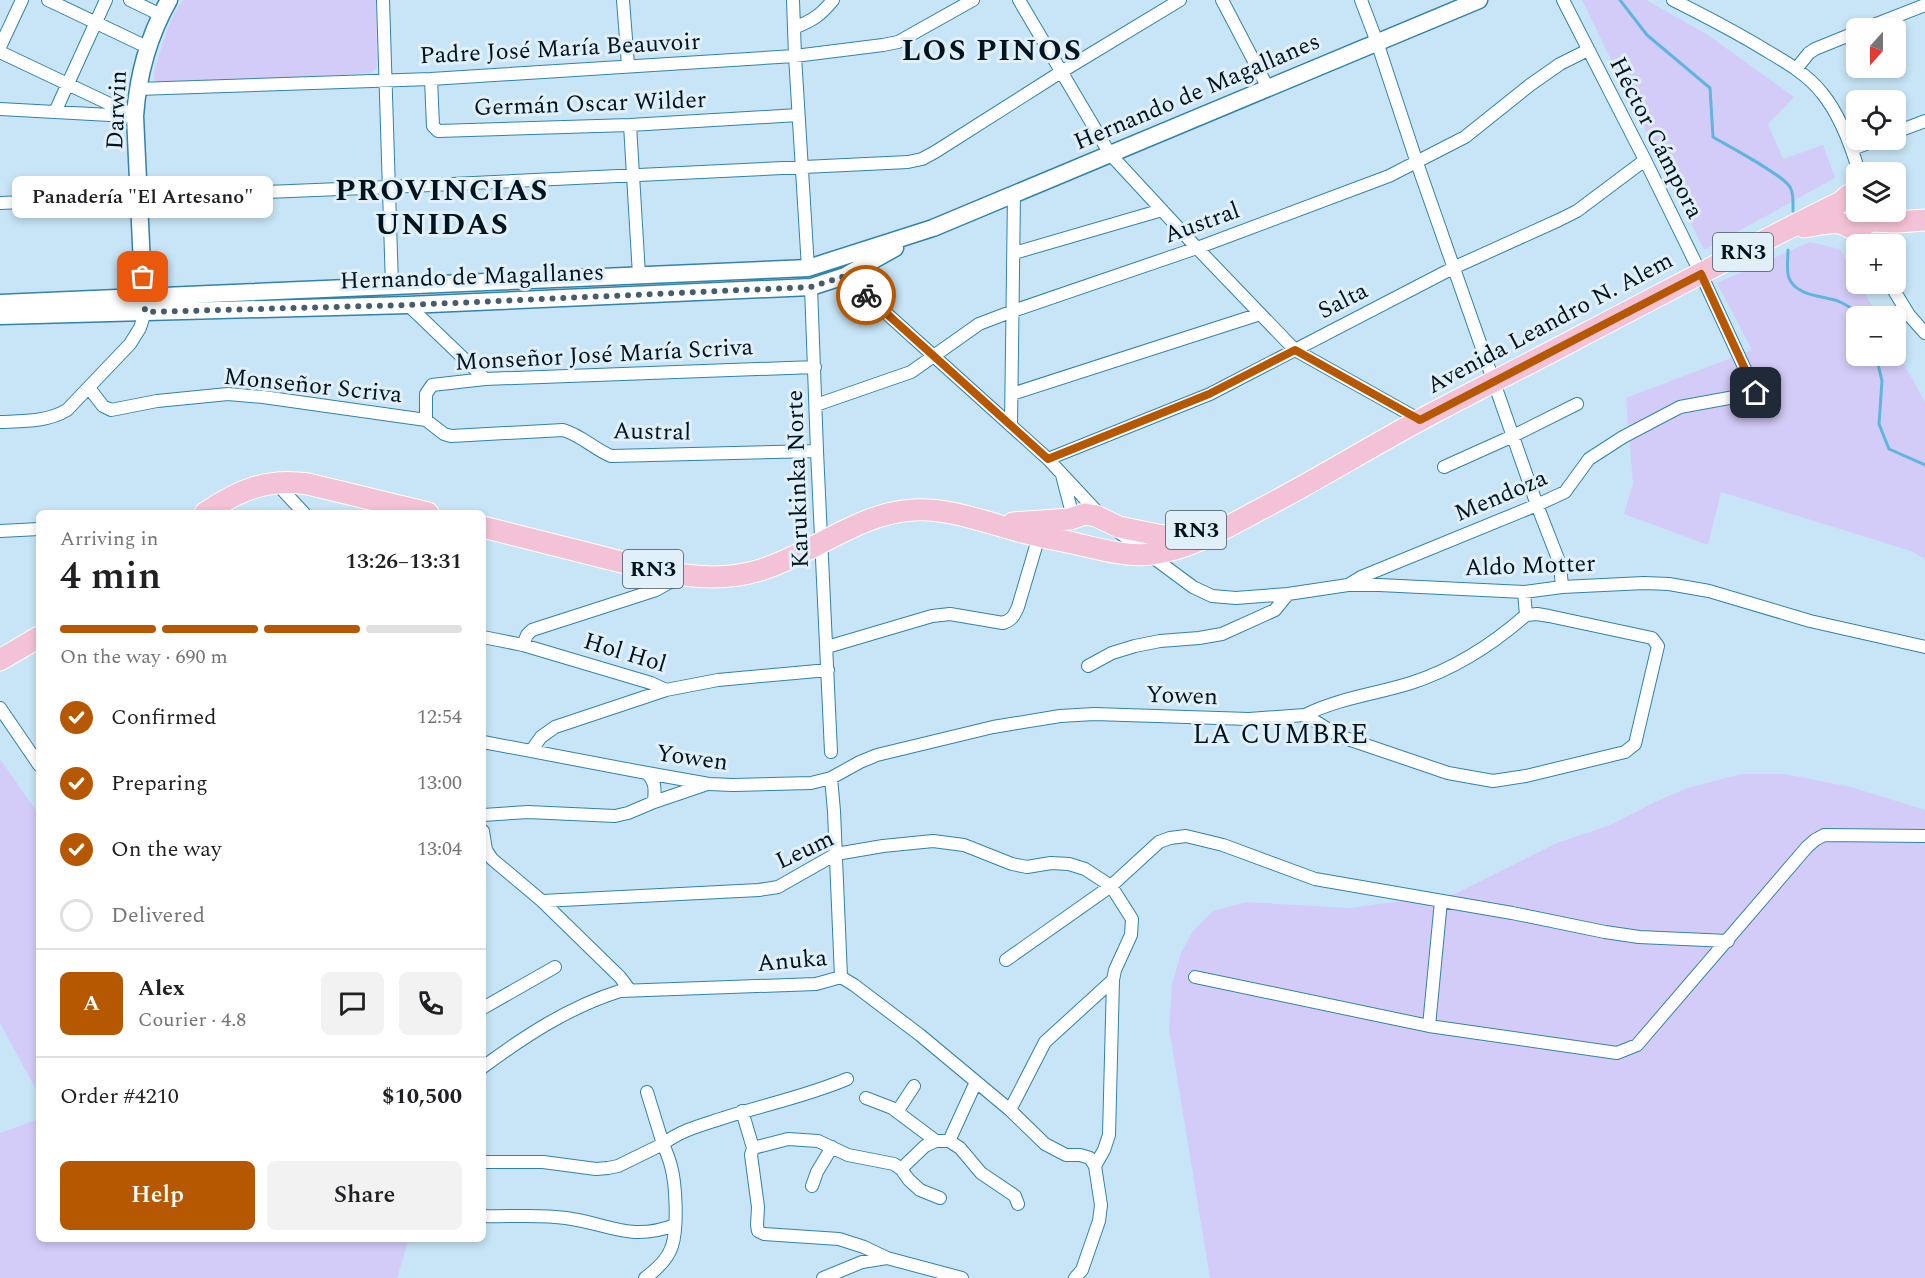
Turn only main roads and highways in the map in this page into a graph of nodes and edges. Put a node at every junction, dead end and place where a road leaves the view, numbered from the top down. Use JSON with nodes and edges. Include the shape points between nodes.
{"nodes":[{"id":1,"x":1479,"y":0,"type":"edge"},
{"id":2,"x":165,"y":7,"type":"edge"},
{"id":3,"x":1846,"y":218,"type":"edge"},
{"id":4,"x":1906,"y":219,"type":"edge"},
{"id":5,"x":1925,"y":220,"type":"edge"},
{"id":6,"x":933,"y":228,"type":"junction"},
{"id":7,"x":0,"y":303,"type":"edge"},
{"id":8,"x":144,"y":304,"type":"junction"},
{"id":9,"x":0,"y":316,"type":"edge"},
{"id":10,"x":1278,"y":501,"type":"junction"},
{"id":11,"x":210,"y":510,"type":"edge"},
{"id":12,"x":416,"y":510,"type":"edge"},
{"id":13,"x":1072,"y":518,"type":"junction"},
{"id":14,"x":986,"y":522,"type":"junction"},
{"id":15,"x":1110,"y":524,"type":"junction"},
{"id":16,"x":486,"y":528,"type":"edge"},
{"id":17,"x":1074,"y":543,"type":"junction"},
{"id":18,"x":1100,"y":550,"type":"junction"},
{"id":19,"x":36,"y":639,"type":"edge"},
{"id":20,"x":0,"y":660,"type":"edge"}],
"edges":[{"from":1,"to":6,"type":"main road","name":"Hernando de Magallanes"},
{"from":2,"to":8,"type":"main road","name":"Darwin","via":[[147,47],[135,116]]},
{"from":3,"to":10,"type":"highway","name":"Avenida Leandro N. Alem","number":"RN3","via":[[1786,231],[1420,420]]},
{"from":4,"to":5,"type":"highway"},
{"from":6,"to":8,"type":"main road","name":"Hernando de Magallanes","via":[[808,268],[392,285]]},
{"from":6,"to":8,"type":"main road","name":"Hernando de Magallanes","via":[[845,276],[811,287],[408,305]]},
{"from":7,"to":8,"type":"main road","name":"Hernando de Magallanes"},
{"from":8,"to":9,"type":"main road","name":"Hernando de Magallanes"},
{"from":10,"to":15,"type":"highway","name":"Avenida Leandro N. Alem","number":"RN3","via":[[1163,536]]},
{"from":10,"to":18,"type":"highway","name":"Avenida Leandro N. Alem","number":"RN3","via":[[1200,540],[1163,552],[1127,554]]},
{"from":11,"to":12,"type":"highway","via":[[259,485],[291,481]]},
{"from":13,"to":14,"type":"highway","name":"Avenida Leandro N. Alem","number":"RN3"},
{"from":13,"to":15,"type":"highway","name":"Avenida Leandro N. Alem","number":"RN3","via":[[1085,514]]},
{"from":13,"to":17,"type":"highway","via":[[1068,532]]},
{"from":14,"to":16,"type":"highway","name":"Avenida Leandro N. Alem","number":"RN3","via":[[936,511],[892,513],[800,555],[737,575],[684,574],[641,567]]},
{"from":14,"to":17,"type":"highway","name":"Avenida Leandro N. Alem","number":"RN3"},
{"from":15,"to":18,"type":"highway","via":[[1115,535],[1110,545]]},
{"from":17,"to":18,"type":"highway","name":"Avenida Leandro N. Alem","number":"RN3"},
{"from":19,"to":20,"type":"highway"}]}
